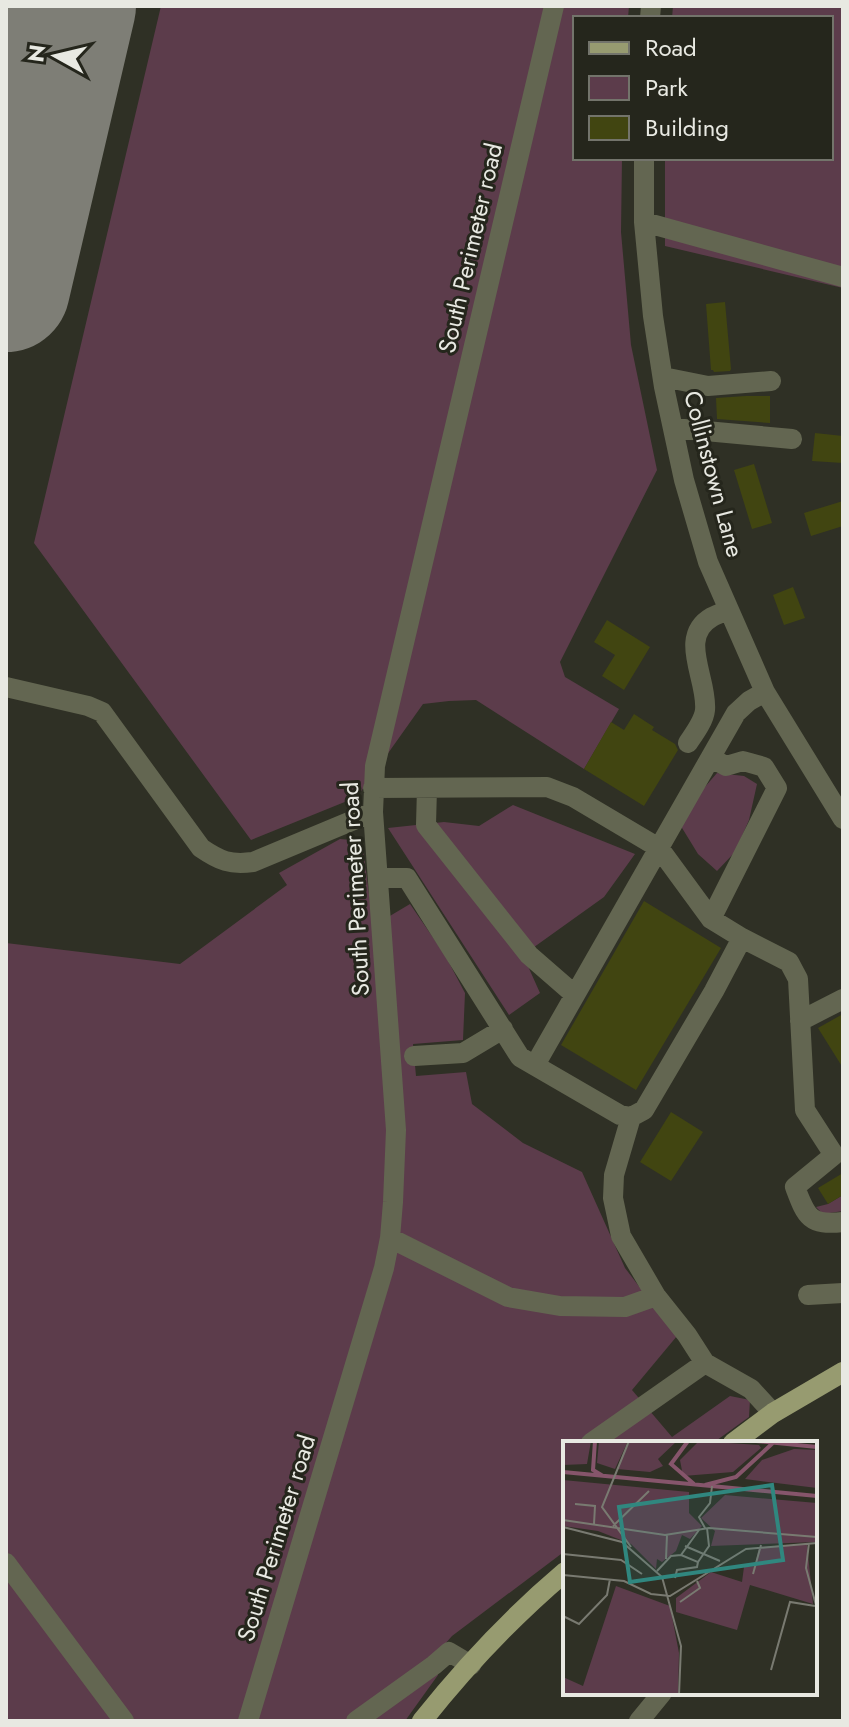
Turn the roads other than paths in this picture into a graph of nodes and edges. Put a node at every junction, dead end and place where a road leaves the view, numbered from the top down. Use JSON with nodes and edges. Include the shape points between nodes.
{"nodes":[{"id":1,"x":554,"y":6,"type":"edge"},
{"id":2,"x":644,"y":160,"type":"edge"},
{"id":3,"x":644,"y":222,"type":"junction"},
{"id":4,"x":843,"y":277,"type":"edge"},
{"id":5,"x":663,"y":377,"type":"junction"},
{"id":6,"x":771,"y":381,"type":"dead end"},
{"id":7,"x":673,"y":428,"type":"junction"},
{"id":8,"x":792,"y":439,"type":"dead end"},
{"id":9,"x":729,"y":610,"type":"junction"},
{"id":10,"x":6,"y":687,"type":"edge"},
{"id":11,"x":765,"y":692,"type":"junction"},
{"id":12,"x":688,"y":743,"type":"dead end"},
{"id":13,"x":711,"y":758,"type":"junction"},
{"id":14,"x":373,"y":788,"type":"junction"},
{"id":15,"x":427,"y":788,"type":"junction"},
{"id":16,"x":373,"y":812,"type":"junction"},
{"id":17,"x":843,"y":819,"type":"edge"},
{"id":18,"x":659,"y":848,"type":"junction"},
{"id":19,"x":378,"y":882,"type":"junction"},
{"id":20,"x":711,"y":919,"type":"junction"},
{"id":21,"x":742,"y":938,"type":"junction"},
{"id":22,"x":575,"y":995,"type":"junction"},
{"id":23,"x":843,"y":999,"type":"edge"},
{"id":24,"x":800,"y":1021,"type":"junction"},
{"id":25,"x":503,"y":1029,"type":"junction"},
{"id":26,"x":414,"y":1056,"type":"dead end"},
{"id":27,"x":535,"y":1065,"type":"junction"},
{"id":28,"x":631,"y":1117,"type":"junction"},
{"id":29,"x":843,"y":1222,"type":"edge"},
{"id":30,"x":390,"y":1238,"type":"junction"},
{"id":31,"x":843,"y":1293,"type":"edge"},
{"id":32,"x":808,"y":1295,"type":"dead end"},
{"id":33,"x":656,"y":1296,"type":"junction"},
{"id":34,"x":705,"y":1363,"type":"junction"},
{"id":35,"x":843,"y":1372,"type":"edge"},
{"id":36,"x":773,"y":1413,"type":"junction"},
{"id":37,"x":594,"y":1441,"type":"edge"},
{"id":38,"x":736,"y":1441,"type":"edge"},
{"id":39,"x":6,"y":1563,"type":"edge"},
{"id":40,"x":563,"y":1574,"type":"edge"},
{"id":41,"x":471,"y":1665,"type":"junction"},
{"id":42,"x":660,"y":1695,"type":"edge"},
{"id":43,"x":124,"y":1721,"type":"edge"},
{"id":44,"x":248,"y":1721,"type":"edge"},
{"id":45,"x":356,"y":1721,"type":"edge"},
{"id":46,"x":422,"y":1721,"type":"edge"},
{"id":47,"x":639,"y":1721,"type":"edge"}],
"edges":[{"from":1,"to":14,"type":"street","name":"South Perimeter road"},
{"from":2,"to":3,"type":"street","name":"Collinstown Lane"},
{"from":3,"to":4,"type":"street"},
{"from":3,"to":5,"type":"street","name":"Collinstown Lane"},
{"from":5,"to":6,"type":"street","via":[[708,386]]},
{"from":5,"to":7,"type":"street","name":"Collinstown Lane"},
{"from":7,"to":8,"type":"street"},
{"from":7,"to":9,"type":"street","name":"Collinstown Lane","via":[[708,562]]},
{"from":9,"to":11,"type":"street","name":"Collinstown Lane"},
{"from":9,"to":12,"type":"street","via":[[697,630],[694,646],[706,712]]},
{"from":10,"to":16,"type":"street","via":[[102,712],[201,848],[216,858],[253,862]]},
{"from":11,"to":13,"type":"street","via":[[736,713]]},
{"from":11,"to":17,"type":"street","name":"Collinstown Lane"},
{"from":13,"to":18,"type":"street"},
{"from":13,"to":20,"type":"street","via":[[726,766],[743,761],[764,767],[777,788]]},
{"from":14,"to":15,"type":"street"},
{"from":14,"to":16,"type":"street","name":"South Perimeter road"},
{"from":15,"to":18,"type":"street","via":[[547,787]]},
{"from":15,"to":22,"type":"street","via":[[426,825],[529,955]]},
{"from":16,"to":19,"type":"street","name":"South Perimeter road"},
{"from":18,"to":20,"type":"street"},
{"from":18,"to":22,"type":"street"},
{"from":19,"to":25,"type":"street","via":[[407,878]]},
{"from":19,"to":30,"type":"street","name":"South Perimeter road","via":[[396,1130]]},
{"from":20,"to":21,"type":"street"},
{"from":21,"to":24,"type":"street","via":[[789,962],[798,979]]},
{"from":21,"to":28,"type":"street","via":[[644,1110]]},
{"from":22,"to":27,"type":"street"},
{"from":23,"to":24,"type":"street"},
{"from":24,"to":29,"type":"street","via":[[805,1110],[834,1155],[795,1187],[805,1212],[815,1221]]},
{"from":25,"to":26,"type":"street","via":[[463,1053]]},
{"from":25,"to":27,"type":"street","via":[[520,1057]]},
{"from":27,"to":28,"type":"street"},
{"from":28,"to":33,"type":"street","via":[[614,1175],[613,1198],[621,1236]]},
{"from":30,"to":33,"type":"street","via":[[508,1297],[560,1306],[625,1307]]},
{"from":30,"to":44,"type":"street","name":"South Perimeter road"},
{"from":31,"to":32,"type":"street"},
{"from":33,"to":34,"type":"street"},
{"from":34,"to":36,"type":"street","via":[[751,1389]]},
{"from":34,"to":37,"type":"street"},
{"from":35,"to":36,"type":"main road"},
{"from":36,"to":38,"type":"main road"},
{"from":39,"to":43,"type":"street"},
{"from":40,"to":41,"type":"main road"},
{"from":41,"to":45,"type":"street","via":[[449,1652]]},
{"from":41,"to":46,"type":"main road"},
{"from":42,"to":47,"type":"street"}]}
